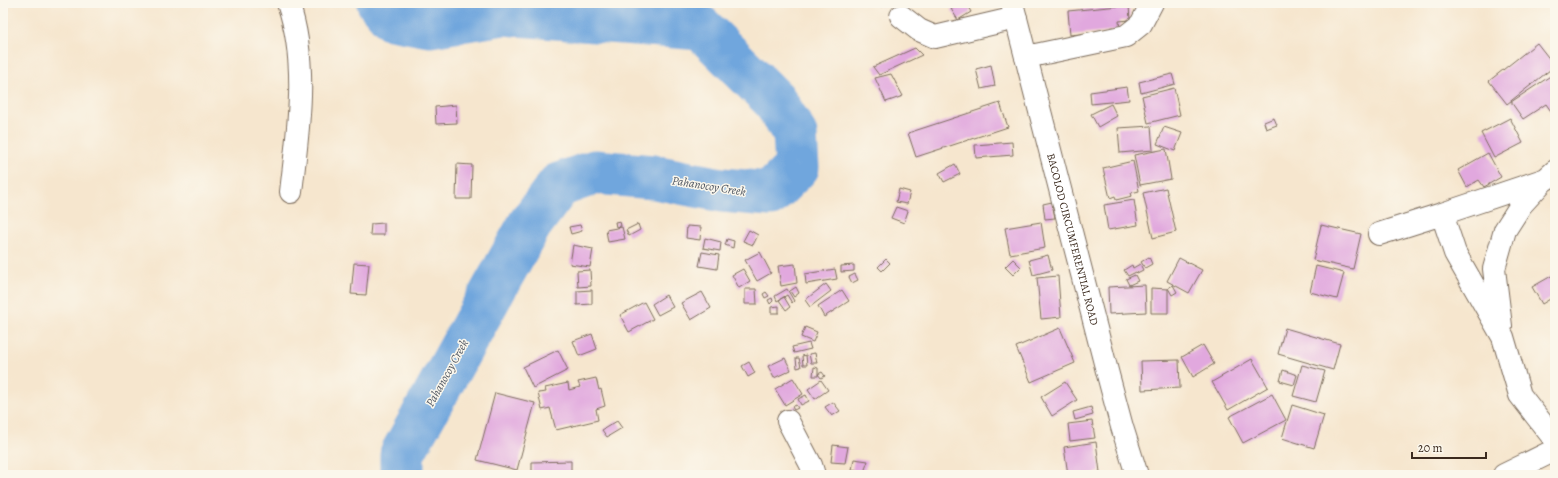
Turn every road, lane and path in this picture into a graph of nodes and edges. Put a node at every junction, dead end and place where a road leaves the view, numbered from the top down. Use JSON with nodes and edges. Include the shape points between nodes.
{"nodes":[{"id":1,"x":288,"y":3,"type":"edge"},
{"id":2,"x":1152,"y":3,"type":"edge"},
{"id":3,"x":1014,"y":11,"type":"edge"},
{"id":4,"x":901,"y":16,"type":"dead end"},
{"id":5,"x":1026,"y":57,"type":"junction"},
{"id":6,"x":1550,"y":175,"type":"edge"},
{"id":7,"x":291,"y":192,"type":"dead end"},
{"id":8,"x":1442,"y":214,"type":"junction"},
{"id":9,"x":1379,"y":234,"type":"dead end"},
{"id":10,"x":1503,"y":337,"type":"junction"},
{"id":11,"x":788,"y":421,"type":"dead end"},
{"id":12,"x":1555,"y":440,"type":"edge"},
{"id":13,"x":1555,"y":450,"type":"edge"},
{"id":14,"x":814,"y":475,"type":"edge"},
{"id":15,"x":1137,"y":475,"type":"edge"},
{"id":16,"x":1504,"y":475,"type":"edge"}],
"edges":[{"from":1,"to":7,"type":"street","via":[[298,51],[301,99]]},
{"from":2,"to":5,"type":"street","via":[[1141,24],[1126,36]]},
{"from":3,"to":4,"type":"street","via":[[934,37],[918,30]]},
{"from":3,"to":5,"type":"street","name":"BACOLOD CIRCUMFERENTIAL ROAD"},
{"from":5,"to":15,"type":"street","name":"BACOLOD CIRCUMFERENTIAL ROAD","via":[[1120,420]]},
{"from":6,"to":8,"type":"street"},
{"from":6,"to":10,"type":"street","via":[[1521,205],[1505,230],[1494,269]]},
{"from":8,"to":9,"type":"street"},
{"from":8,"to":10,"type":"street","via":[[1455,254]]},
{"from":10,"to":12,"type":"street","via":[[1520,395]]},
{"from":11,"to":14,"type":"street"},
{"from":13,"to":16,"type":"street"}]}
